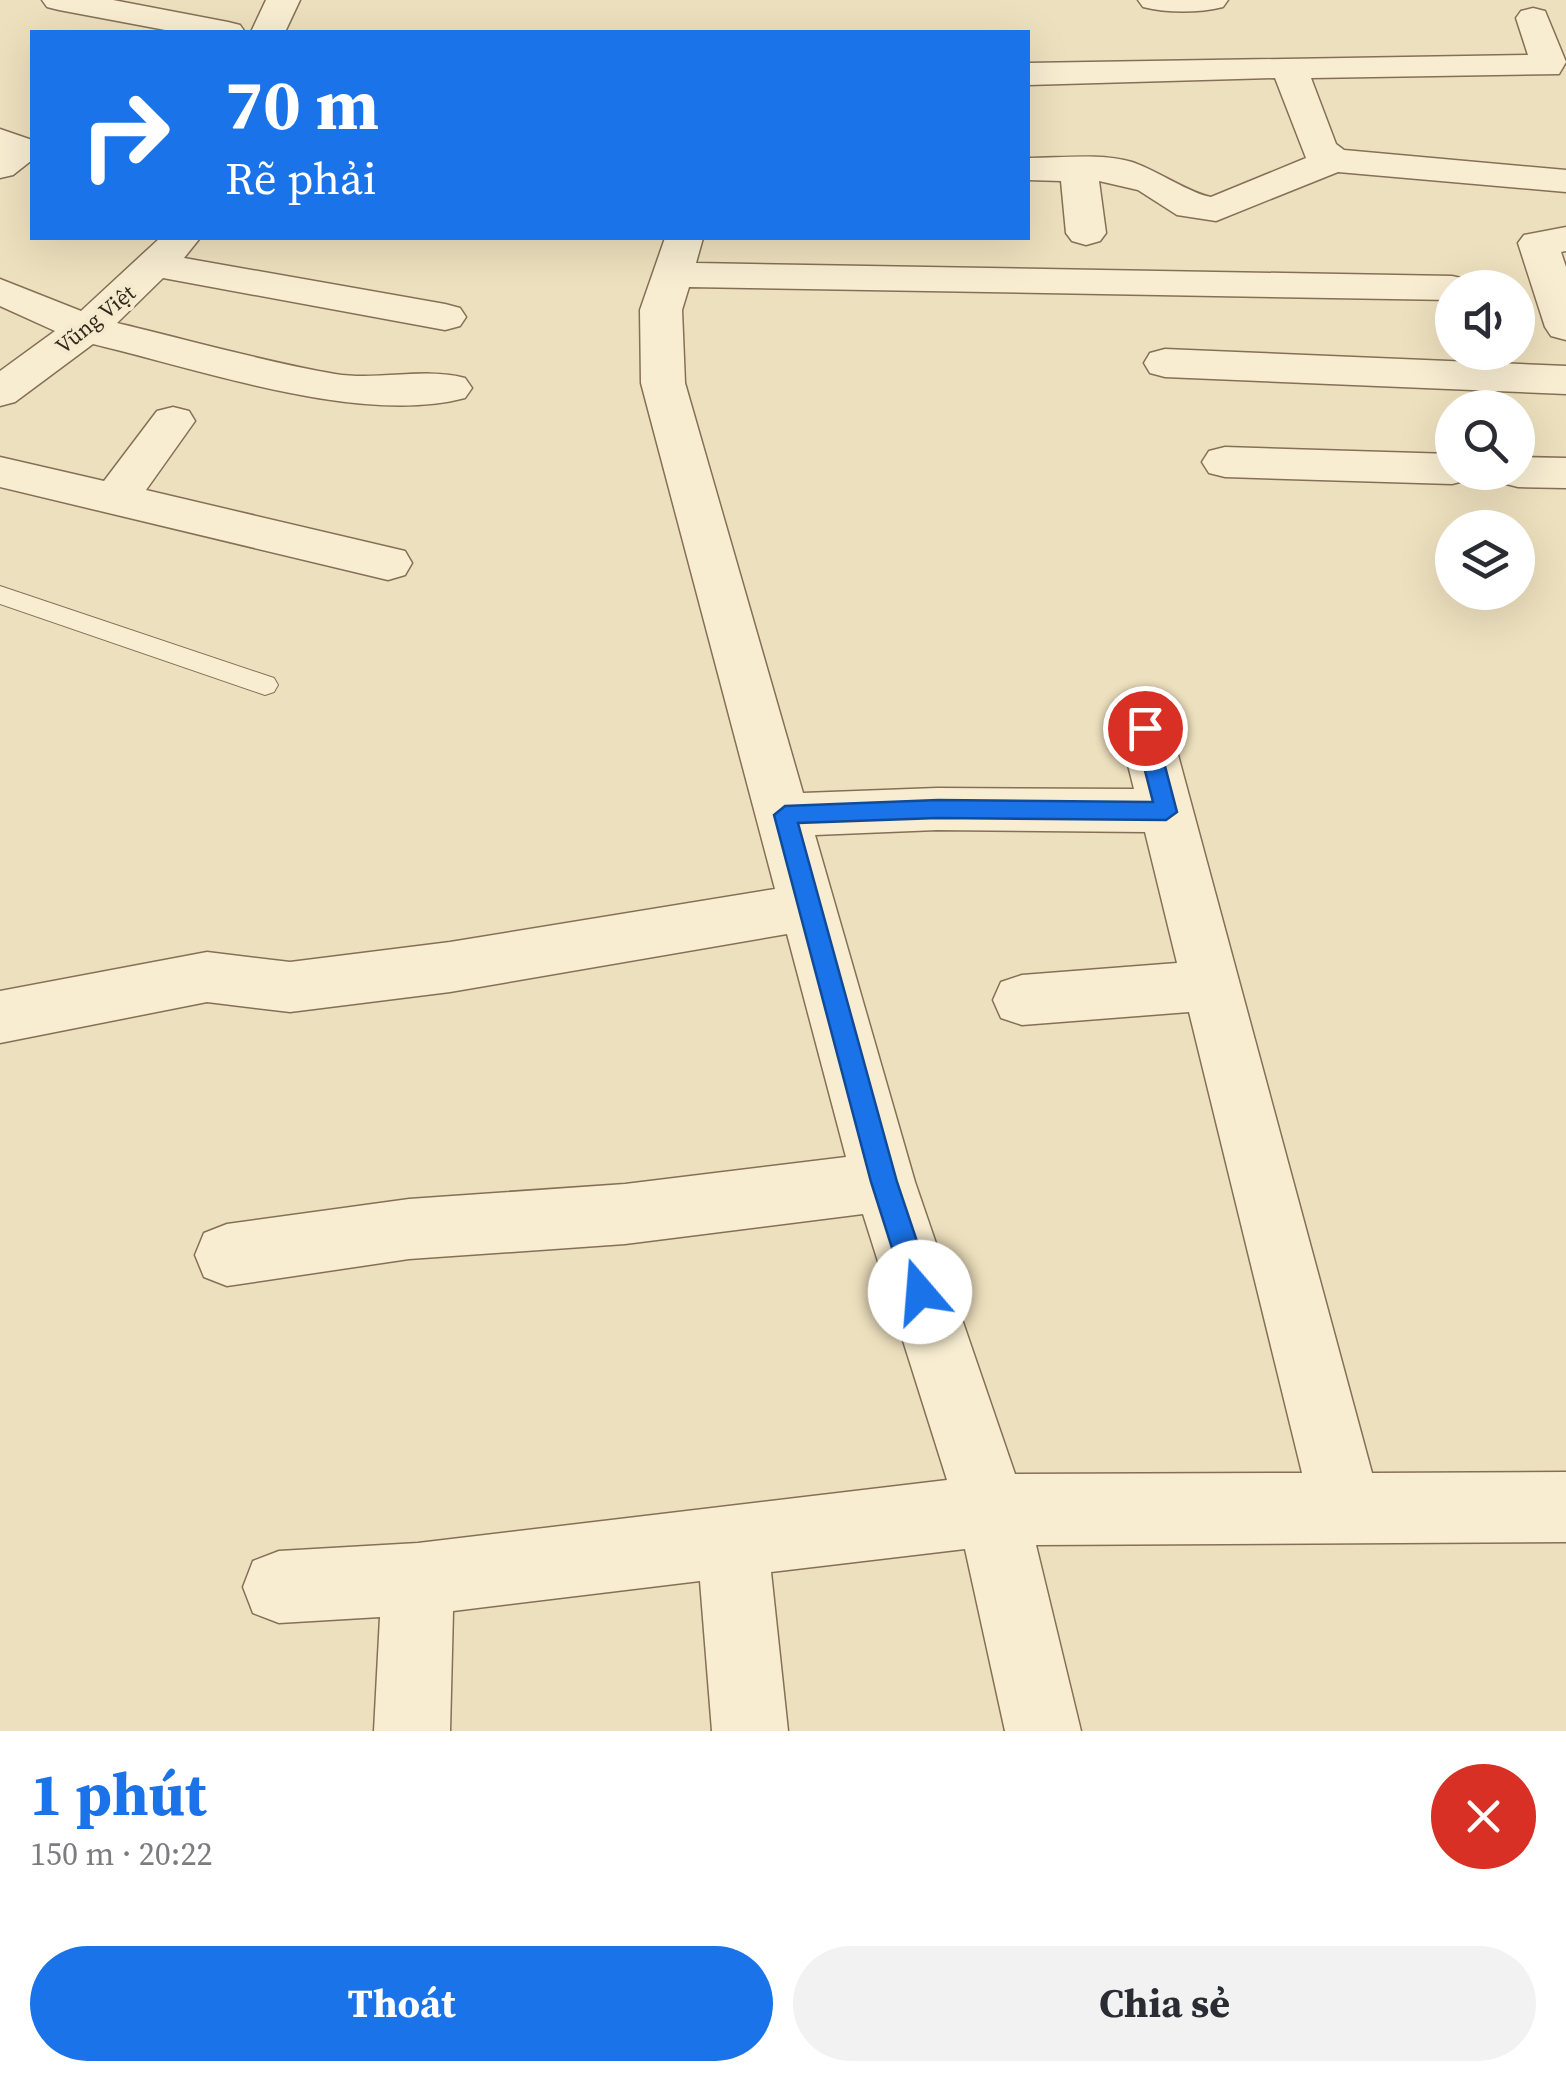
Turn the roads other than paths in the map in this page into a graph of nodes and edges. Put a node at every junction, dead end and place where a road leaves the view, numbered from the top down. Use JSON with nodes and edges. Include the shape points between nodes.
{"nodes":[{"id":1,"x":60,"y":0,"type":"edge"},
{"id":2,"x":283,"y":0,"type":"edge"},
{"id":3,"x":1155,"y":0,"type":"edge"},
{"id":4,"x":1211,"y":0,"type":"edge"},
{"id":5,"x":1542,"y":11,"type":"edge"},
{"id":6,"x":218,"y":30,"type":"edge"},
{"id":7,"x":269,"y":30,"type":"edge"},
{"id":8,"x":1289,"y":67,"type":"junction"},
{"id":9,"x":1030,"y":74,"type":"edge"},
{"id":10,"x":0,"y":140,"type":"edge"},
{"id":11,"x":1334,"y":160,"type":"junction"},
{"id":12,"x":0,"y":167,"type":"edge"},
{"id":13,"x":1030,"y":169,"type":"edge"},
{"id":14,"x":1079,"y":170,"type":"junction"},
{"id":15,"x":1566,"y":181,"type":"edge"},
{"id":16,"x":1086,"y":232,"type":"dead end"},
{"id":17,"x":1566,"y":239,"type":"edge"},
{"id":18,"x":169,"y":251,"type":"edge"},
{"id":19,"x":679,"y":256,"type":"edge"},
{"id":20,"x":1435,"y":288,"type":"edge"},
{"id":21,"x":0,"y":291,"type":"edge"},
{"id":22,"x":1546,"y":303,"type":"edge"},
{"id":23,"x":445,"y":317,"type":"dead end"},
{"id":24,"x":86,"y":329,"type":"junction"},
{"id":25,"x":1165,"y":363,"type":"dead end"},
{"id":26,"x":1566,"y":380,"type":"edge"},
{"id":27,"x":450,"y":388,"type":"dead end"},
{"id":28,"x":0,"y":392,"type":"edge"},
{"id":29,"x":174,"y":421,"type":"dead end"},
{"id":30,"x":1225,"y":462,"type":"dead end"},
{"id":31,"x":1435,"y":469,"type":"edge"},
{"id":32,"x":0,"y":472,"type":"edge"},
{"id":33,"x":1535,"y":472,"type":"edge"},
{"id":34,"x":1566,"y":473,"type":"edge"},
{"id":35,"x":115,"y":499,"type":"junction"},
{"id":36,"x":388,"y":563,"type":"dead end"},
{"id":37,"x":0,"y":594,"type":"edge"},
{"id":38,"x":265,"y":685,"type":"dead end"},
{"id":39,"x":1145,"y":728,"type":"dead end"},
{"id":40,"x":1166,"y":812,"type":"junction"},
{"id":41,"x":785,"y":815,"type":"junction"},
{"id":42,"x":810,"y":907,"type":"junction"},
{"id":43,"x":1211,"y":985,"type":"junction"},
{"id":44,"x":1022,"y":1000,"type":"dead end"},
{"id":45,"x":0,"y":1016,"type":"edge"},
{"id":46,"x":884,"y":1182,"type":"junction"},
{"id":47,"x":227,"y":1255,"type":"dead end"},
{"id":48,"x":1346,"y":1507,"type":"junction"},
{"id":49,"x":1566,"y":1507,"type":"edge"},
{"id":50,"x":992,"y":1510,"type":"junction"},
{"id":51,"x":732,"y":1540,"type":"junction"},
{"id":52,"x":418,"y":1580,"type":"junction"},
{"id":53,"x":280,"y":1587,"type":"dead end"},
{"id":54,"x":412,"y":1731,"type":"edge"},
{"id":55,"x":750,"y":1731,"type":"edge"},
{"id":56,"x":1042,"y":1731,"type":"edge"}],
"edges":[{"from":1,"to":6,"type":"street"},
{"from":2,"to":7,"type":"street"},
{"from":3,"to":4,"type":"street"},
{"from":5,"to":8,"type":"street","via":[[1546,66]]},
{"from":8,"to":9,"type":"street"},
{"from":8,"to":11,"type":"street","via":[[1319,150]]},
{"from":10,"to":12,"type":"street","via":[[23,150]]},
{"from":11,"to":14,"type":"street","via":[[1216,209],[1191,206],[1134,174]]},
{"from":11,"to":15,"type":"street"},
{"from":13,"to":14,"type":"street"},
{"from":14,"to":16,"type":"street"},
{"from":17,"to":22,"type":"street","via":[[1538,243]]},
{"from":18,"to":23,"type":"street"},
{"from":18,"to":24,"type":"street","name":"Vũng Việt"},
{"from":19,"to":20,"type":"street","via":[[806,274]]},
{"from":19,"to":41,"type":"street","via":[[660,310],[663,383]]},
{"from":21,"to":24,"type":"street"},
{"from":24,"to":27,"type":"street","via":[[337,388]]},
{"from":24,"to":28,"type":"street","name":"Vũng Việt"},
{"from":25,"to":26,"type":"street"},
{"from":29,"to":35,"type":"street"},
{"from":30,"to":31,"type":"street"},
{"from":32,"to":35,"type":"street"},
{"from":33,"to":34,"type":"street"},
{"from":35,"to":36,"type":"street"},
{"from":37,"to":38,"type":"lane"},
{"from":39,"to":40,"type":"street"},
{"from":40,"to":41,"type":"street"},
{"from":40,"to":43,"type":"street"},
{"from":41,"to":42,"type":"street"},
{"from":42,"to":45,"type":"street","via":[[450,967],[290,987],[207,977]]},
{"from":42,"to":46,"type":"street"},
{"from":43,"to":44,"type":"street"},
{"from":43,"to":48,"type":"street"},
{"from":46,"to":47,"type":"street","via":[[625,1214],[409,1229]]},
{"from":46,"to":50,"type":"street"},
{"from":48,"to":49,"type":"street"},
{"from":48,"to":50,"type":"street"},
{"from":50,"to":51,"type":"street"},
{"from":50,"to":56,"type":"street"},
{"from":51,"to":52,"type":"street"},
{"from":51,"to":55,"type":"street"},
{"from":52,"to":53,"type":"street"},
{"from":52,"to":54,"type":"street"}]}
